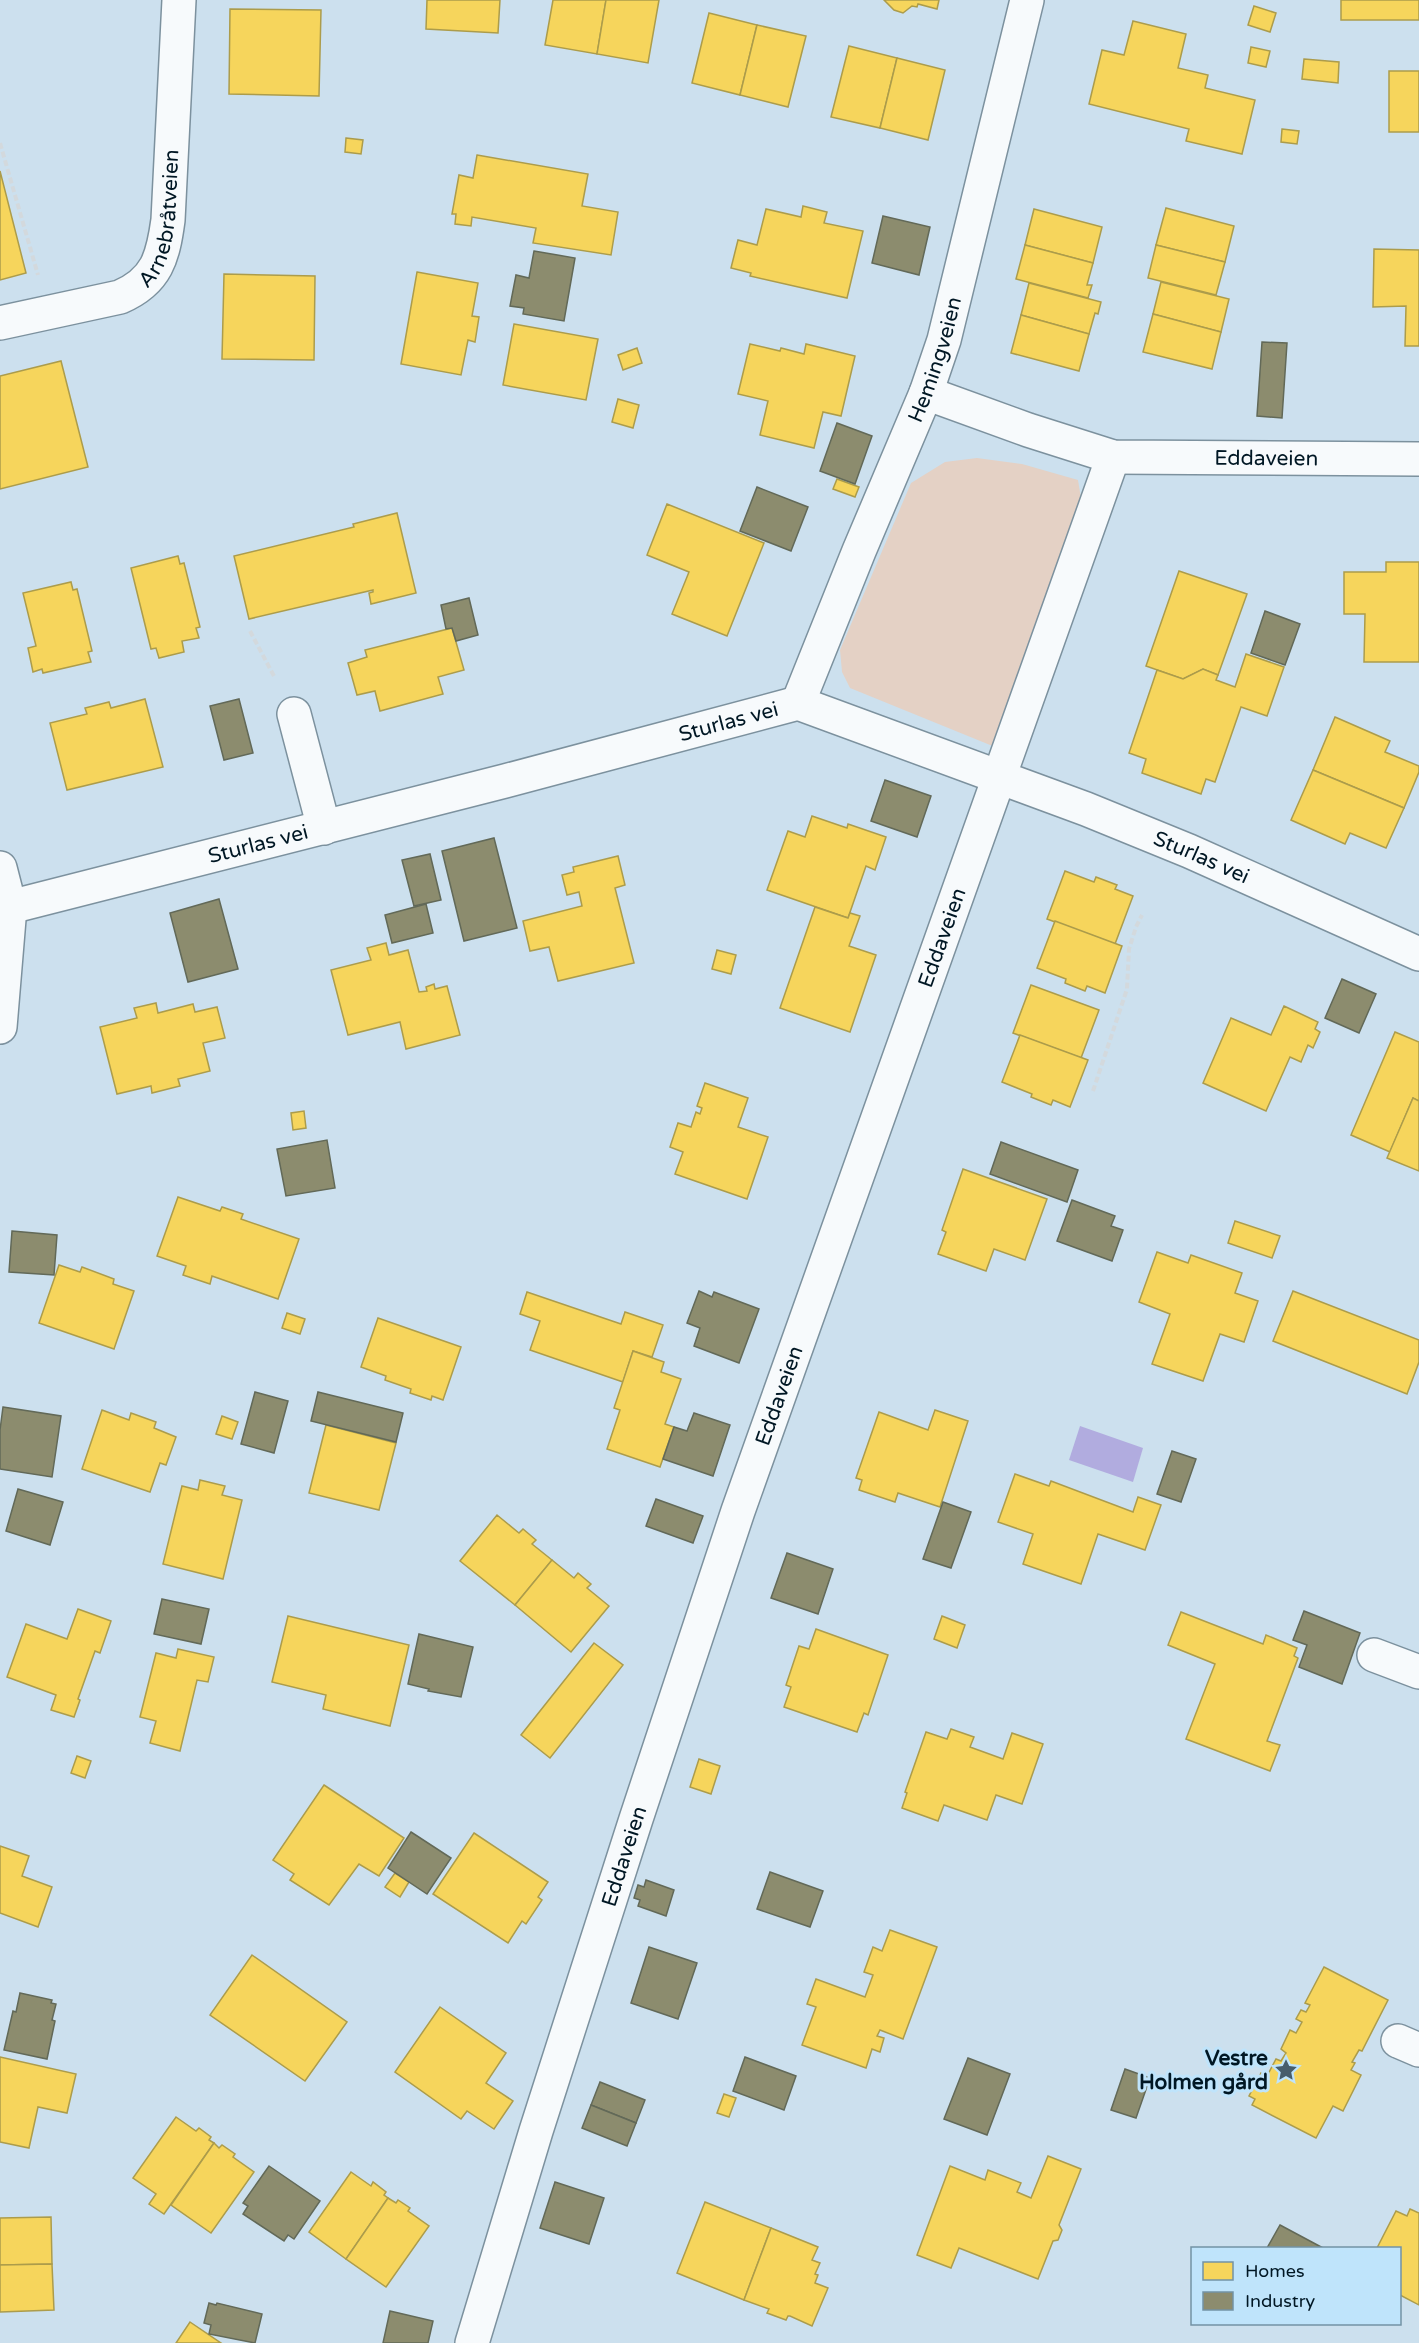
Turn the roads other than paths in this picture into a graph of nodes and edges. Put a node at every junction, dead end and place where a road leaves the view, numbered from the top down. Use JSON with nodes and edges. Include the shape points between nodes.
{"nodes":[{"id":1,"x":179,"y":0,"type":"edge"},
{"id":2,"x":1027,"y":0,"type":"edge"},
{"id":3,"x":0,"y":323,"type":"edge"},
{"id":4,"x":926,"y":393,"type":"junction"},
{"id":5,"x":1113,"y":457,"type":"junction"},
{"id":6,"x":1419,"y":459,"type":"edge"},
{"id":7,"x":798,"y":703,"type":"junction"},
{"id":8,"x":294,"y":714,"type":"road end"},
{"id":9,"x":1001,"y":776,"type":"junction"},
{"id":10,"x":324,"y":828,"type":"junction"},
{"id":11,"x":0,"y":868,"type":"edge"},
{"id":12,"x":10,"y":907,"type":"junction"},
{"id":13,"x":1419,"y":954,"type":"edge"},
{"id":14,"x":0,"y":1027,"type":"edge"},
{"id":15,"x":1374,"y":1655,"type":"dead end"},
{"id":16,"x":1419,"y":1672,"type":"edge"},
{"id":17,"x":472,"y":2343,"type":"edge"}],
"edges":[{"from":1,"to":3,"type":"street","name":"Arnebråtveien","via":[[168,220],[158,264],[148,280],[120,297]]},
{"from":2,"to":4,"type":"street","name":"Hemingveien","via":[[944,340]]},
{"from":4,"to":5,"type":"street","name":"Eddaveien"},
{"from":4,"to":7,"type":"street","name":"Hemingveien"},
{"from":5,"to":6,"type":"street","name":"Eddaveien"},
{"from":5,"to":9,"type":"street","name":"Eddaveien"},
{"from":7,"to":9,"type":"street","name":"Sturlas vei"},
{"from":7,"to":10,"type":"street","name":"Sturlas vei"},
{"from":8,"to":10,"type":"street"},
{"from":9,"to":13,"type":"street","name":"Sturlas vei","via":[[1189,851]]},
{"from":9,"to":17,"type":"street","name":"Eddaveien","via":[[738,1511],[536,2131]]},
{"from":10,"to":12,"type":"street","name":"Sturlas vei"},
{"from":11,"to":12,"type":"street"},
{"from":12,"to":14,"type":"street"},
{"from":15,"to":16,"type":"street"}]}
